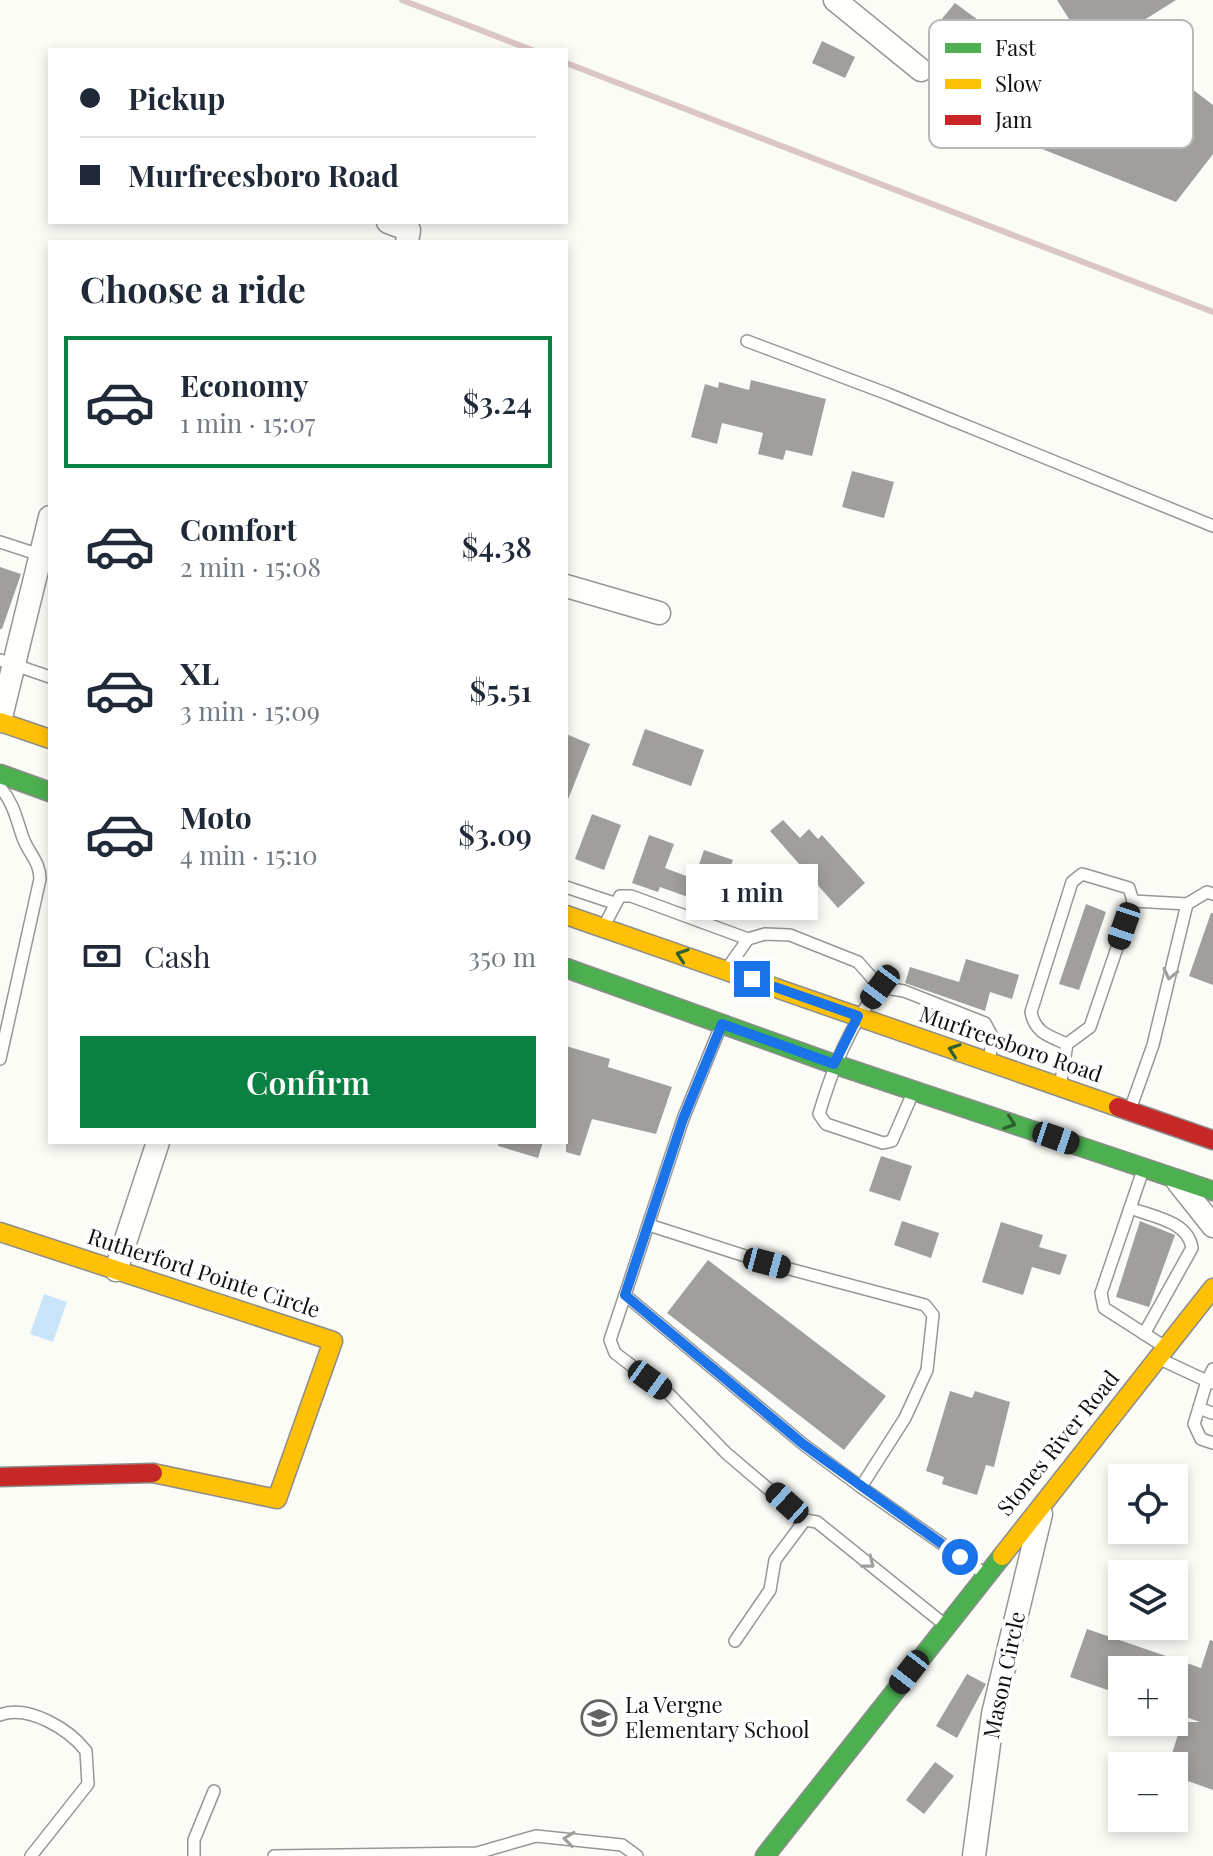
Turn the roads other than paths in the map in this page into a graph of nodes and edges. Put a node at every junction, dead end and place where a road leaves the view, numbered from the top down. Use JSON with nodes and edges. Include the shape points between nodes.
{"nodes":[{"id":1,"x":835,"y":0,"type":"edge"},
{"id":2,"x":921,"y":70,"type":"dead end"},
{"id":3,"x":747,"y":341,"type":"dead end"},
{"id":4,"x":48,"y":525,"type":"edge"},
{"id":5,"x":1213,"y":526,"type":"edge"},
{"id":6,"x":0,"y":542,"type":"edge"},
{"id":7,"x":40,"y":555,"type":"junction"},
{"id":8,"x":568,"y":587,"type":"edge"},
{"id":9,"x":659,"y":613,"type":"dead end"},
{"id":10,"x":7,"y":663,"type":"edge"},
{"id":11,"x":48,"y":676,"type":"edge"},
{"id":12,"x":0,"y":722,"type":"edge"},
{"id":13,"x":48,"y":738,"type":"edge"},
{"id":14,"x":0,"y":774,"type":"edge"},
{"id":15,"x":0,"y":787,"type":"edge"},
{"id":16,"x":48,"y":791,"type":"edge"},
{"id":17,"x":568,"y":888,"type":"edge"},
{"id":18,"x":1213,"y":894,"type":"edge"},
{"id":19,"x":1133,"y":901,"type":"junction"},
{"id":20,"x":614,"y":903,"type":"junction"},
{"id":21,"x":1187,"y":904,"type":"junction"},
{"id":22,"x":568,"y":916,"type":"edge"},
{"id":23,"x":604,"y":928,"type":"junction"},
{"id":24,"x":748,"y":939,"type":"junction"},
{"id":25,"x":568,"y":969,"type":"edge"},
{"id":26,"x":726,"y":970,"type":"junction"},
{"id":27,"x":880,"y":987,"type":"junction"},
{"id":28,"x":858,"y":1016,"type":"junction"},
{"id":29,"x":722,"y":1024,"type":"junction"},
{"id":30,"x":1067,"y":1044,"type":"junction"},
{"id":31,"x":0,"y":1059,"type":"edge"},
{"id":32,"x":990,"y":1062,"type":"junction"},
{"id":33,"x":834,"y":1064,"type":"junction"},
{"id":34,"x":1060,"y":1086,"type":"junction"},
{"id":35,"x":913,"y":1091,"type":"junction"},
{"id":36,"x":1130,"y":1111,"type":"junction"},
{"id":37,"x":1213,"y":1140,"type":"edge"},
{"id":38,"x":157,"y":1144,"type":"edge"},
{"id":39,"x":1144,"y":1168,"type":"junction"},
{"id":40,"x":1175,"y":1179,"type":"junction"},
{"id":41,"x":1213,"y":1191,"type":"edge"},
{"id":42,"x":1130,"y":1208,"type":"junction"},
{"id":43,"x":649,"y":1225,"type":"junction"},
{"id":44,"x":1213,"y":1226,"type":"edge"},
{"id":45,"x":0,"y":1232,"type":"edge"},
{"id":46,"x":116,"y":1270,"type":"junction"},
{"id":47,"x":1213,"y":1288,"type":"edge"},
{"id":48,"x":625,"y":1295,"type":"junction"},
{"id":49,"x":1144,"y":1334,"type":"junction"},
{"id":50,"x":1161,"y":1353,"type":"junction"},
{"id":51,"x":1213,"y":1369,"type":"edge"},
{"id":52,"x":1210,"y":1382,"type":"edge"},
{"id":53,"x":1199,"y":1408,"type":"junction"},
{"id":54,"x":1212,"y":1413,"type":"edge"},
{"id":55,"x":1213,"y":1443,"type":"edge"},
{"id":56,"x":0,"y":1477,"type":"edge"},
{"id":57,"x":861,"y":1487,"type":"junction"},
{"id":58,"x":1045,"y":1497,"type":"junction"},
{"id":59,"x":805,"y":1520,"type":"junction"},
{"id":60,"x":985,"y":1574,"type":"junction"},
{"id":61,"x":945,"y":1625,"type":"junction"},
{"id":62,"x":735,"y":1641,"type":"dead end"},
{"id":63,"x":0,"y":1715,"type":"edge"},
{"id":64,"x":214,"y":1791,"type":"dead end"},
{"id":65,"x":502,"y":1851,"type":"edge"},
{"id":66,"x":31,"y":1856,"type":"edge"},
{"id":67,"x":194,"y":1856,"type":"edge"},
{"id":68,"x":274,"y":1856,"type":"edge"},
{"id":69,"x":637,"y":1856,"type":"edge"},
{"id":70,"x":765,"y":1856,"type":"edge"},
{"id":71,"x":974,"y":1856,"type":"edge"}],
"edges":[{"from":1,"to":2,"type":"street"},
{"from":3,"to":5,"type":"lane"},
{"from":4,"to":7,"type":"street"},
{"from":6,"to":7,"type":"lane"},
{"from":7,"to":10,"type":"street"},
{"from":8,"to":9,"type":"street"},
{"from":10,"to":11,"type":"lane"},
{"from":10,"to":12,"type":"street"},
{"from":12,"to":13,"type":"street"},
{"from":14,"to":16,"type":"street"},
{"from":15,"to":31,"type":"lane","via":[[15,805],[24,841],[40,866],[40,879]]},
{"from":17,"to":20,"type":"lane"},
{"from":18,"to":21,"type":"lane","via":[[1207,892]]},
{"from":19,"to":21,"type":"lane"},
{"from":19,"to":30,"type":"lane","via":[[1090,1027]]},
{"from":19,"to":30,"type":"lane","via":[[1129,888],[1099,877],[1082,874],[1072,882],[1031,1012],[1033,1025]]},
{"from":20,"to":23,"type":"lane"},
{"from":20,"to":24,"type":"lane","via":[[620,896],[631,896]]},
{"from":21,"to":36,"type":"lane","one_way":true,"via":[[1153,1045]]},
{"from":22,"to":23,"type":"street","name":"Murfreesboro Road"},
{"from":26,"to":23,"type":"street","name":"Murfreesboro Road","one_way":true},
{"from":24,"to":26,"type":"lane"},
{"from":24,"to":27,"type":"lane","via":[[790,935],[858,962]]},
{"from":25,"to":29,"type":"street"},
{"from":26,"to":28,"type":"street","name":"Murfreesboro Road"},
{"from":27,"to":28,"type":"lane"},
{"from":27,"to":32,"type":"lane","via":[[985,1023],[992,1036]]},
{"from":32,"to":28,"type":"street","name":"Murfreesboro Road","one_way":true},
{"from":28,"to":33,"type":"lane"},
{"from":29,"to":33,"type":"street"},
{"from":29,"to":43,"type":"lane","via":[[683,1119]]},
{"from":30,"to":34,"type":"lane"},
{"from":32,"to":34,"type":"street","name":"Murfreesboro Road"},
{"from":33,"to":35,"type":"street"},
{"from":33,"to":35,"type":"lane","via":[[819,1114],[826,1124],[883,1143],[892,1141]]},
{"from":34,"to":36,"type":"street","name":"Murfreesboro Road"},
{"from":35,"to":39,"type":"street","one_way":true},
{"from":36,"to":37,"type":"street","name":"Murfreesboro Road"},
{"from":38,"to":46,"type":"street"},
{"from":39,"to":40,"type":"street"},
{"from":39,"to":42,"type":"lane"},
{"from":40,"to":41,"type":"street"},
{"from":40,"to":44,"type":"street"},
{"from":42,"to":49,"type":"lane","via":[[1101,1293],[1104,1308]]},
{"from":42,"to":49,"type":"lane","via":[[1182,1227],[1192,1248]]},
{"from":43,"to":48,"type":"lane"},
{"from":43,"to":57,"type":"lane","via":[[925,1305],[933,1315],[927,1370],[905,1418]]},
{"from":45,"to":46,"type":"street","name":"Rutherford Pointe Circle"},
{"from":46,"to":56,"type":"street","name":"Rutherford Pointe Circle","via":[[333,1341],[277,1499],[146,1472]]},
{"from":47,"to":50,"type":"street","name":"Stones River Road"},
{"from":48,"to":57,"type":"lane"},
{"from":48,"to":59,"type":"lane","via":[[610,1340],[615,1353],[669,1394],[726,1453]]},
{"from":49,"to":50,"type":"lane"},
{"from":50,"to":52,"type":"lane"},
{"from":50,"to":58,"type":"street","name":"Stones River Road"},
{"from":51,"to":52,"type":"lane"},
{"from":52,"to":53,"type":"lane"},
{"from":53,"to":54,"type":"lane"},
{"from":53,"to":55,"type":"lane","via":[[1196,1433]]},
{"from":57,"to":60,"type":"lane"},
{"from":58,"to":60,"type":"street","name":"Stones River Road"},
{"from":58,"to":71,"type":"street","name":"Mason Circle","via":[[993,1714]]},
{"from":59,"to":61,"type":"lane","one_way":true,"via":[[817,1522]]},
{"from":59,"to":62,"type":"lane","via":[[775,1560],[770,1590]]},
{"from":60,"to":61,"type":"street","name":"Stones River Road"},
{"from":61,"to":70,"type":"street","name":"Stones River Road"},
{"from":63,"to":66,"type":"lane","via":[[10,1711],[58,1726],[86,1751],[88,1784]]},
{"from":64,"to":67,"type":"lane","via":[[194,1840]]},
{"from":65,"to":68,"type":"lane"},
{"from":69,"to":65,"type":"lane","one_way":true,"via":[[622,1845],[536,1836]]}]}
